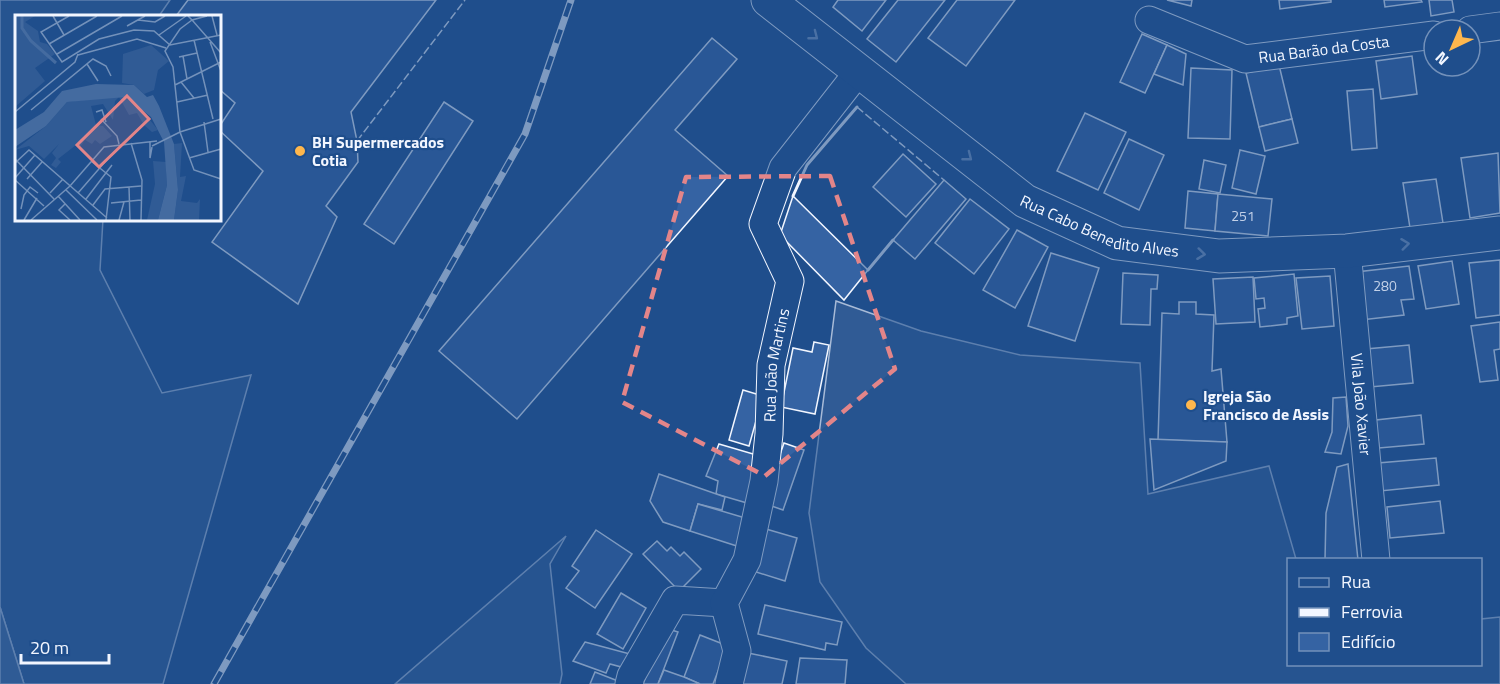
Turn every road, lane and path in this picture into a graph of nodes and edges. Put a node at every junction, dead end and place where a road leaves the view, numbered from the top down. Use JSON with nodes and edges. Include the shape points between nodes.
{"nodes":[{"id":1,"x":768,"y":0,"type":"edge"},
{"id":2,"x":1149,"y":20,"type":"dead end"},
{"id":3,"x":1500,"y":26,"type":"edge"},
{"id":4,"x":1482,"y":28,"type":"edge"},
{"id":5,"x":1422,"y":37,"type":"edge"},
{"id":6,"x":859,"y":71,"type":"junction"},
{"id":7,"x":1500,"y":234,"type":"edge"},
{"id":8,"x":1347,"y":251,"type":"junction"},
{"id":9,"x":1376,"y":558,"type":"edge"},
{"id":10,"x":724,"y":603,"type":"junction"},
{"id":11,"x":629,"y":684,"type":"edge"},
{"id":12,"x":729,"y":684,"type":"edge"}],
"edges":[{"from":1,"to":6,"type":"main road","name":"Rua Cabo Benedito Alves","one_way":true},
{"from":2,"to":5,"type":"street","name":"Rua Barão da Costa","via":[[1245,59]]},
{"from":3,"to":4,"type":"street"},
{"from":6,"to":8,"type":"main road","name":"Rua Cabo Benedito Alves","one_way":true,"via":[[1025,201],[1117,243],[1219,256]]},
{"from":6,"to":10,"type":"street","name":"Rua João Martins","via":[[783,168],[763,224],[790,281],[771,365],[764,481],[747,560]]},
{"from":8,"to":7,"type":"main road","name":"Rua Cabo Benedito Alves","one_way":true},
{"from":8,"to":9,"type":"street","name":"Vila João Xavier"},
{"from":10,"to":11,"type":"street","via":[[675,600]]},
{"from":10,"to":12,"type":"street","via":[[737,651]]}]}
